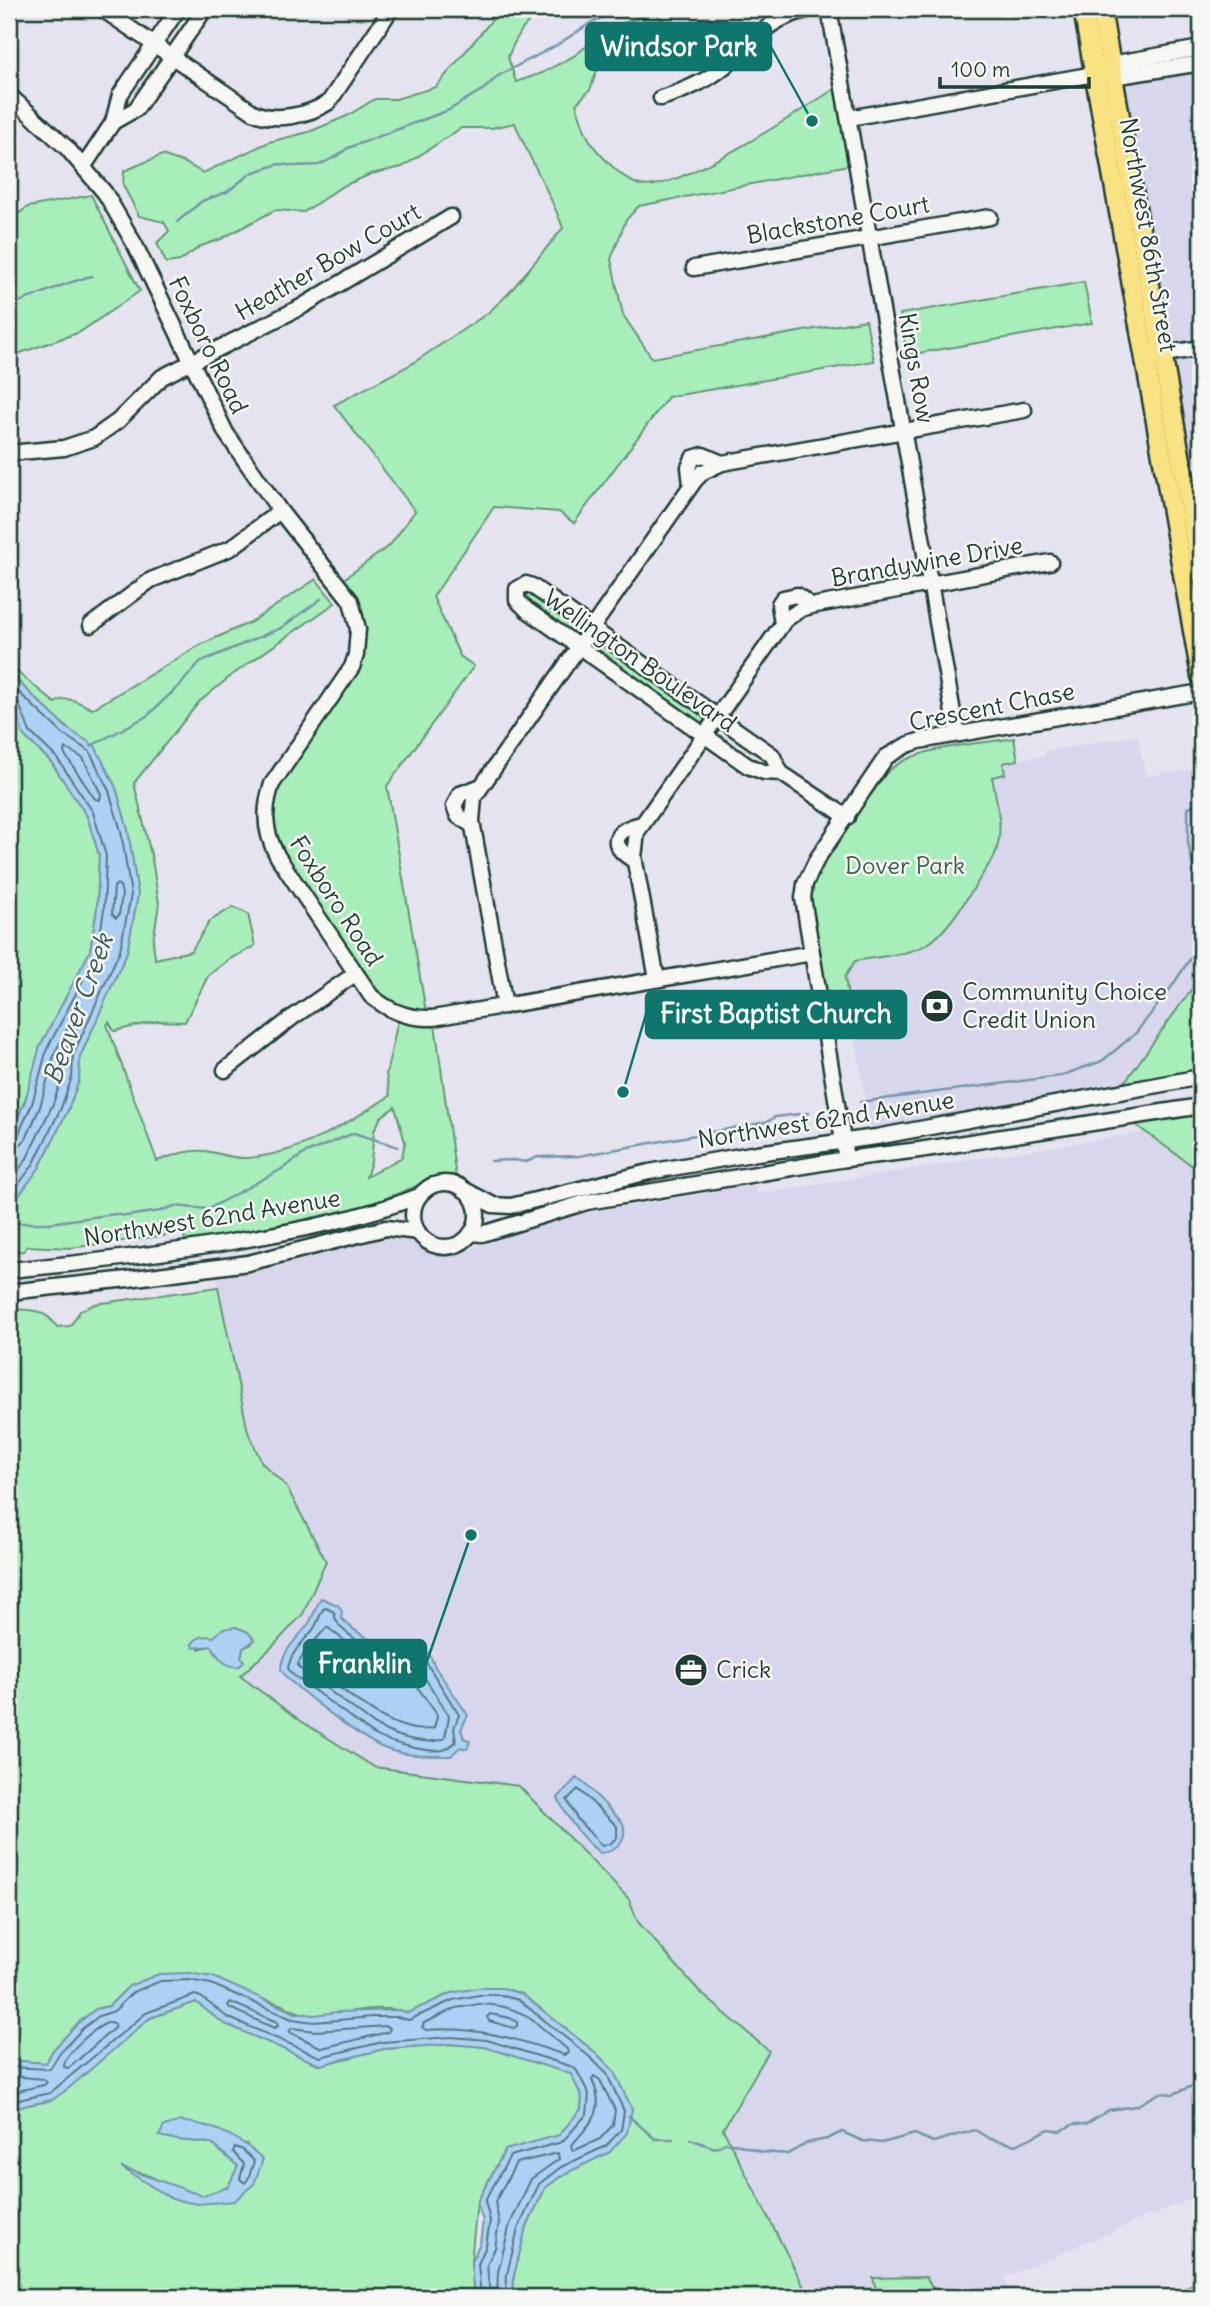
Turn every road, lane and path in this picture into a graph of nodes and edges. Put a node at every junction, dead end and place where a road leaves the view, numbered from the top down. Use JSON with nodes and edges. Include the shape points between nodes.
{"nodes":[{"id":1,"x":102,"y":9,"type":"edge"},
{"id":2,"x":178,"y":9,"type":"edge"},
{"id":3,"x":205,"y":9,"type":"edge"},
{"id":4,"x":391,"y":9,"type":"edge"},
{"id":5,"x":811,"y":9,"type":"edge"},
{"id":6,"x":829,"y":9,"type":"edge"},
{"id":7,"x":1083,"y":9,"type":"edge"},
{"id":8,"x":1101,"y":9,"type":"edge"},
{"id":9,"x":154,"y":43,"type":"junction"},
{"id":10,"x":1201,"y":48,"type":"edge"},
{"id":11,"x":173,"y":56,"type":"junction"},
{"id":12,"x":1201,"y":63,"type":"edge"},
{"id":13,"x":1112,"y":71,"type":"junction"},
{"id":14,"x":1094,"y":74,"type":"junction"},
{"id":15,"x":9,"y":95,"type":"edge"},
{"id":16,"x":661,"y":98,"type":"dead end"},
{"id":17,"x":849,"y":118,"type":"junction"},
{"id":18,"x":113,"y":122,"type":"junction"},
{"id":19,"x":84,"y":166,"type":"junction"},
{"id":20,"x":451,"y":217,"type":"dead end"},
{"id":21,"x":990,"y":217,"type":"dead end"},
{"id":22,"x":870,"y":237,"type":"junction"},
{"id":23,"x":694,"y":268,"type":"dead end"},
{"id":24,"x":1201,"y":348,"type":"edge"},
{"id":25,"x":1153,"y":356,"type":"junction"},
{"id":26,"x":192,"y":363,"type":"junction"},
{"id":27,"x":1024,"y":411,"type":"dead end"},
{"id":28,"x":904,"y":432,"type":"junction"},
{"id":29,"x":9,"y":453,"type":"edge"},
{"id":30,"x":280,"y":511,"type":"junction"},
{"id":31,"x":1051,"y":562,"type":"dead end"},
{"id":32,"x":1201,"y":573,"type":"edge"},
{"id":33,"x":930,"y":585,"type":"junction"},
{"id":34,"x":91,"y":625,"type":"dead end"},
{"id":35,"x":590,"y":627,"type":"junction"},
{"id":36,"x":578,"y":646,"type":"junction"},
{"id":37,"x":1201,"y":676,"type":"edge"},
{"id":38,"x":1201,"y":692,"type":"edge"},
{"id":39,"x":718,"y":716,"type":"junction"},
{"id":40,"x":705,"y":734,"type":"junction"},
{"id":41,"x":960,"y":734,"type":"junction"},
{"id":42,"x":780,"y":773,"type":"junction"},
{"id":43,"x":847,"y":817,"type":"junction"},
{"id":44,"x":812,"y":953,"type":"junction"},
{"id":45,"x":355,"y":974,"type":"junction"},
{"id":46,"x":657,"y":979,"type":"junction"},
{"id":47,"x":505,"y":1006,"type":"junction"},
{"id":48,"x":225,"y":1070,"type":"dead end"},
{"id":49,"x":1201,"y":1077,"type":"edge"},
{"id":50,"x":1201,"y":1106,"type":"edge"},
{"id":51,"x":843,"y":1142,"type":"junction"},
{"id":52,"x":846,"y":1159,"type":"junction"},
{"id":53,"x":463,"y":1189,"type":"junction"},
{"id":54,"x":419,"y":1196,"type":"junction"},
{"id":55,"x":418,"y":1232,"type":"junction"},
{"id":56,"x":471,"y":1233,"type":"junction"},
{"id":57,"x":10,"y":1269,"type":"edge"},
{"id":58,"x":9,"y":1292,"type":"edge"},
{"id":59,"x":1201,"y":2290,"type":"edge"},
{"id":60,"x":1186,"y":2297,"type":"edge"}],
"edges":[{"from":1,"to":9,"type":"street"},
{"from":2,"to":9,"type":"street"},
{"from":3,"to":11,"type":"street"},
{"from":4,"to":11,"type":"street","via":[[328,102],[312,110],[270,118],[253,112]]},
{"from":5,"to":16,"type":"street","via":[[766,27],[710,77]]},
{"from":6,"to":17,"type":"street","name":"Kings Row"},
{"from":7,"to":14,"type":"main road","name":"Northwest 86th Street"},
{"from":8,"to":13,"type":"main road","name":"Northwest 86th Street"},
{"from":9,"to":11,"type":"street"},
{"from":9,"to":18,"type":"street","via":[[120,95]]},
{"from":10,"to":13,"type":"street"},
{"from":11,"to":18,"type":"street","via":[[136,109]]},
{"from":12,"to":13,"type":"street"},
{"from":13,"to":14,"type":"street"},
{"from":13,"to":25,"type":"main road","name":"Northwest 86th Street"},
{"from":14,"to":17,"type":"street"},
{"from":14,"to":25,"type":"main road","name":"Northwest 86th Street"},
{"from":15,"to":19,"type":"street","name":"Foxboro Road"},
{"from":17,"to":22,"type":"street","name":"Kings Row"},
{"from":18,"to":19,"type":"street"},
{"from":19,"to":26,"type":"street","name":"Foxboro Road","via":[[122,220]]},
{"from":20,"to":26,"type":"street","name":"Heather Bow Court","via":[[318,298]]},
{"from":21,"to":22,"type":"street","name":"Blackstone Court"},
{"from":22,"to":23,"type":"street","name":"Blackstone Court"},
{"from":22,"to":28,"type":"street","name":"Kings Row"},
{"from":24,"to":25,"type":"street"},
{"from":25,"to":32,"type":"main road","name":"Northwest 86th Street"},
{"from":25,"to":37,"type":"main road","name":"Northwest 86th Street"},
{"from":26,"to":29,"type":"street","name":"Heather Bow Court","via":[[162,377],[94,438],[64,448]]},
{"from":26,"to":30,"type":"street","name":"Foxboro Road","via":[[226,433]]},
{"from":27,"to":28,"type":"street"},
{"from":28,"to":33,"type":"street","name":"Kings Row"},
{"from":28,"to":35,"type":"street","via":[[722,464],[703,472]]},
{"from":30,"to":34,"type":"street","via":[[231,548],[151,580]]},
{"from":30,"to":45,"type":"street","name":"Foxboro Road","via":[[351,601],[358,641],[352,667],[272,784],[265,822],[273,850]]},
{"from":31,"to":33,"type":"street","name":"Brandywine Drive"},
{"from":33,"to":39,"type":"street","name":"Brandywine Drive","via":[[811,606],[793,614]]},
{"from":33,"to":41,"type":"street","name":"Kings Row"},
{"from":35,"to":36,"type":"street"},
{"from":35,"to":36,"type":"street","name":"Wellington Boulevard","via":[[532,586],[517,589],[519,603]]},
{"from":35,"to":39,"type":"street","name":"Wellington Boulevard"},
{"from":36,"to":40,"type":"street","name":"Wellington Boulevard"},
{"from":36,"to":47,"type":"street","via":[[479,788],[472,806]]},
{"from":38,"to":41,"type":"street","name":"Crescent Chase"},
{"from":39,"to":40,"type":"street","name":"Brandywine Drive"},
{"from":39,"to":42,"type":"street","name":"Wellington Boulevard","via":[[772,755]]},
{"from":40,"to":42,"type":"street","name":"Wellington Boulevard","via":[[758,771]]},
{"from":40,"to":46,"type":"street","name":"Brandywine Drive","via":[[642,824],[634,843]]},
{"from":41,"to":43,"type":"street","name":"Crescent Chase","via":[[907,745],[886,757]]},
{"from":42,"to":43,"type":"street","name":"Wellington Boulevard"},
{"from":43,"to":44,"type":"street","name":"Crescent Chase","via":[[805,884],[804,912]]},
{"from":44,"to":46,"type":"street","name":"Foxboro Road"},
{"from":44,"to":51,"type":"street","name":"Crescent Chase"},
{"from":45,"to":47,"type":"street","name":"Foxboro Road","via":[[371,996],[406,1016],[433,1018]]},
{"from":45,"to":48,"type":"street"},
{"from":46,"to":47,"type":"street","name":"Foxboro Road"},
{"from":49,"to":51,"type":"street","name":"Northwest 62nd Avenue"},
{"from":50,"to":52,"type":"street","name":"Northwest 62nd Avenue"},
{"from":51,"to":52,"type":"street","name":"Crescent Chase"},
{"from":51,"to":53,"type":"street","name":"Northwest 62nd Avenue","via":[[649,1172],[511,1206],[493,1205]]},
{"from":52,"to":56,"type":"street","name":"Northwest 62nd Avenue","via":[[587,1202],[482,1234]]},
{"from":53,"to":54,"type":"street","via":[[439,1183]]},
{"from":53,"to":56,"type":"street","via":[[476,1209]]},
{"from":54,"to":55,"type":"street","via":[[413,1220]]},
{"from":54,"to":57,"type":"street","name":"Northwest 62nd Avenue","via":[[314,1228],[109,1260]]},
{"from":55,"to":56,"type":"street","via":[[438,1246],[462,1242]]},
{"from":55,"to":58,"type":"street","name":"Northwest 62nd Avenue","via":[[386,1228],[248,1263]]},
{"from":59,"to":60,"type":"street"}]}
